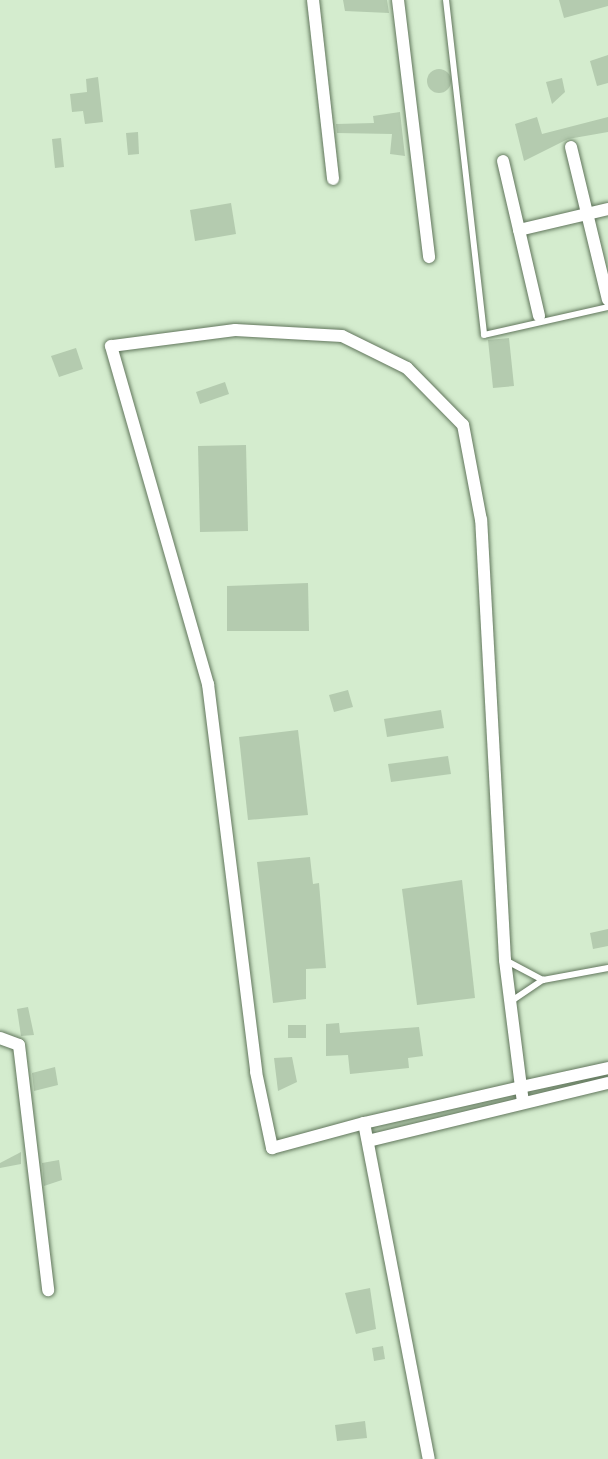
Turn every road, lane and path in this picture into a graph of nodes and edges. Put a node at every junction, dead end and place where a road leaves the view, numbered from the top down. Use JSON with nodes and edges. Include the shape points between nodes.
{"nodes":[{"id":1,"x":313,"y":0,"type":"edge"},
{"id":2,"x":398,"y":0,"type":"edge"},
{"id":3,"x":446,"y":0,"type":"edge"},
{"id":4,"x":571,"y":147,"type":"dead end"},
{"id":5,"x":503,"y":161,"type":"dead end"},
{"id":6,"x":333,"y":179,"type":"dead end"},
{"id":7,"x":608,"y":209,"type":"edge"},
{"id":8,"x":587,"y":214,"type":"junction"},
{"id":9,"x":519,"y":230,"type":"junction"},
{"id":10,"x":429,"y":257,"type":"dead end"},
{"id":11,"x":608,"y":300,"type":"edge"},
{"id":12,"x":608,"y":307,"type":"edge"},
{"id":13,"x":539,"y":316,"type":"dead end"},
{"id":14,"x":505,"y":960,"type":"junction"},
{"id":15,"x":608,"y":968,"type":"edge"},
{"id":16,"x":543,"y":980,"type":"junction"},
{"id":17,"x":510,"y":1002,"type":"junction"},
{"id":18,"x":0,"y":1038,"type":"edge"},
{"id":19,"x":608,"y":1068,"type":"edge"},
{"id":20,"x":608,"y":1083,"type":"edge"},
{"id":21,"x":521,"y":1087,"type":"junction"},
{"id":22,"x":523,"y":1102,"type":"junction"},
{"id":23,"x":364,"y":1123,"type":"junction"},
{"id":24,"x":368,"y":1141,"type":"junction"},
{"id":25,"x":48,"y":1290,"type":"dead end"},
{"id":26,"x":429,"y":1459,"type":"edge"}],
"edges":[{"from":1,"to":6,"type":"street"},
{"from":2,"to":10,"type":"street"},
{"from":3,"to":12,"type":"lane","via":[[484,335]]},
{"from":4,"to":8,"type":"street"},
{"from":5,"to":9,"type":"street"},
{"from":7,"to":8,"type":"street"},
{"from":8,"to":9,"type":"street"},
{"from":8,"to":11,"type":"street"},
{"from":9,"to":13,"type":"street"},
{"from":14,"to":16,"type":"lane"},
{"from":14,"to":17,"type":"street"},
{"from":14,"to":23,"type":"street","via":[[481,520],[474,456],[453,410],[407,368],[342,336],[235,330],[111,346],[208,684],[256,1072],[272,1148]]},
{"from":15,"to":16,"type":"lane"},
{"from":16,"to":17,"type":"lane"},
{"from":17,"to":21,"type":"street"},
{"from":18,"to":25,"type":"street","via":[[19,1045]]},
{"from":19,"to":21,"type":"street"},
{"from":20,"to":22,"type":"street"},
{"from":21,"to":22,"type":"street"},
{"from":21,"to":23,"type":"street"},
{"from":22,"to":24,"type":"street"},
{"from":23,"to":24,"type":"street"},
{"from":24,"to":26,"type":"street"}]}
